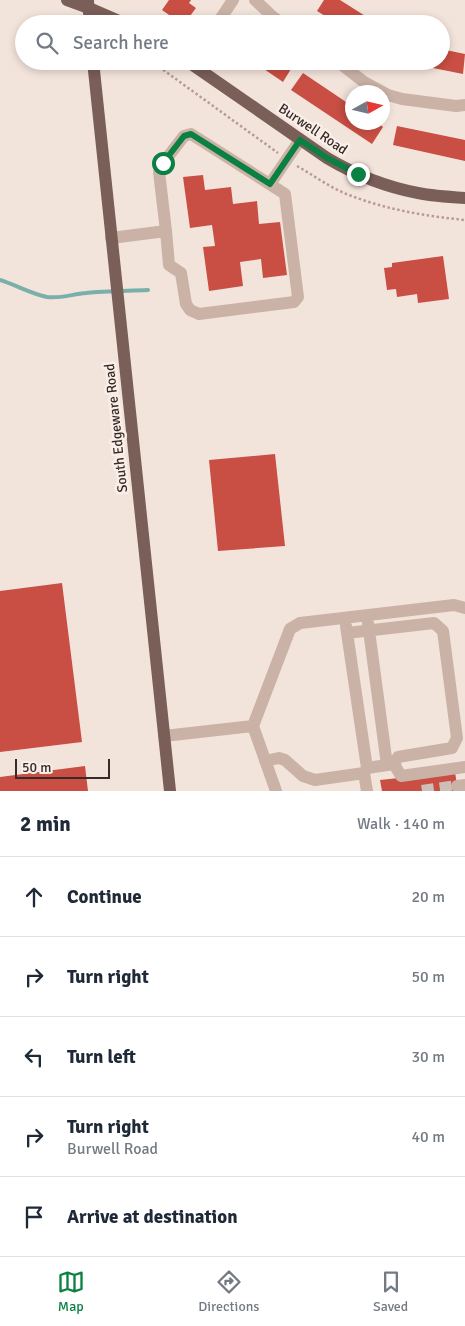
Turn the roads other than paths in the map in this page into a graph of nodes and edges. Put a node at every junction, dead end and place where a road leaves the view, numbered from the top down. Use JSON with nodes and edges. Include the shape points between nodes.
{"nodes":[{"id":1,"x":67,"y":0,"type":"edge"},
{"id":2,"x":233,"y":0,"type":"edge"},
{"id":3,"x":255,"y":0,"type":"edge"},
{"id":4,"x":88,"y":4,"type":"edge"},
{"id":5,"x":109,"y":15,"type":"edge"},
{"id":6,"x":223,"y":15,"type":"edge"},
{"id":7,"x":271,"y":15,"type":"edge"},
{"id":8,"x":94,"y":70,"type":"edge"},
{"id":9,"x":99,"y":70,"type":"edge"},
{"id":10,"x":200,"y":70,"type":"edge"},
{"id":11,"x":349,"y":70,"type":"edge"},
{"id":12,"x":94,"y":78,"type":"junction"},
{"id":13,"x":465,"y":105,"type":"edge"},
{"id":14,"x":300,"y":140,"type":"junction"},
{"id":15,"x":270,"y":184,"type":"junction"},
{"id":16,"x":465,"y":198,"type":"edge"},
{"id":17,"x":166,"y":231,"type":"junction"},
{"id":18,"x":111,"y":238,"type":"junction"},
{"id":19,"x":465,"y":608,"type":"edge"},
{"id":20,"x":368,"y":616,"type":"junction"},
{"id":21,"x":345,"y":618,"type":"junction"},
{"id":22,"x":369,"y":630,"type":"junction"},
{"id":23,"x":347,"y":633,"type":"junction"},
{"id":24,"x":253,"y":726,"type":"junction"},
{"id":25,"x":164,"y":736,"type":"junction"},
{"id":26,"x":265,"y":761,"type":"junction"},
{"id":27,"x":391,"y":765,"type":"junction"},
{"id":28,"x":465,"y":767,"type":"edge"},
{"id":29,"x":366,"y":771,"type":"junction"},
{"id":30,"x":170,"y":791,"type":"edge"},
{"id":31,"x":276,"y":791,"type":"edge"},
{"id":32,"x":367,"y":791,"type":"edge"}],
"edges":[{"from":1,"to":4,"type":"main road"},
{"from":2,"to":6,"type":"lane"},
{"from":3,"to":7,"type":"lane"},
{"from":4,"to":5,"type":"main road"},
{"from":8,"to":12,"type":"main road","name":"South Edgeware Road"},
{"from":9,"to":12,"type":"main road"},
{"from":10,"to":14,"type":"main road","name":"Burwell Road"},
{"from":11,"to":13,"type":"lane","via":[[388,95]]},
{"from":12,"to":18,"type":"main road","name":"South Edgeware Road"},
{"from":14,"to":15,"type":"lane"},
{"from":14,"to":16,"type":"main road","name":"Burwell Road","via":[[337,164],[371,179],[416,193]]},
{"from":15,"to":17,"type":"lane","via":[[191,134],[184,136],[159,172]]},
{"from":15,"to":17,"type":"lane","via":[[285,194],[298,297],[294,302],[199,314],[190,310],[181,273],[169,265]]},
{"from":17,"to":18,"type":"lane"},
{"from":18,"to":25,"type":"main road","name":"South Edgeware Road"},
{"from":19,"to":20,"type":"lane","via":[[454,605]]},
{"from":20,"to":21,"type":"lane"},
{"from":20,"to":22,"type":"lane"},
{"from":21,"to":23,"type":"lane"},
{"from":21,"to":24,"type":"lane","via":[[300,623],[290,629]]},
{"from":22,"to":23,"type":"lane"},
{"from":22,"to":27,"type":"lane"},
{"from":22,"to":27,"type":"lane","via":[[434,623],[443,630],[457,738],[452,748],[398,757]]},
{"from":23,"to":29,"type":"lane"},
{"from":24,"to":25,"type":"lane"},
{"from":24,"to":26,"type":"lane"},
{"from":25,"to":30,"type":"main road","name":"South Edgeware Road"},
{"from":26,"to":29,"type":"lane","via":[[285,760],[303,776],[315,780]]},
{"from":26,"to":31,"type":"lane"},
{"from":27,"to":28,"type":"lane","via":[[402,776]]},
{"from":27,"to":29,"type":"lane"},
{"from":29,"to":32,"type":"lane"}]}
